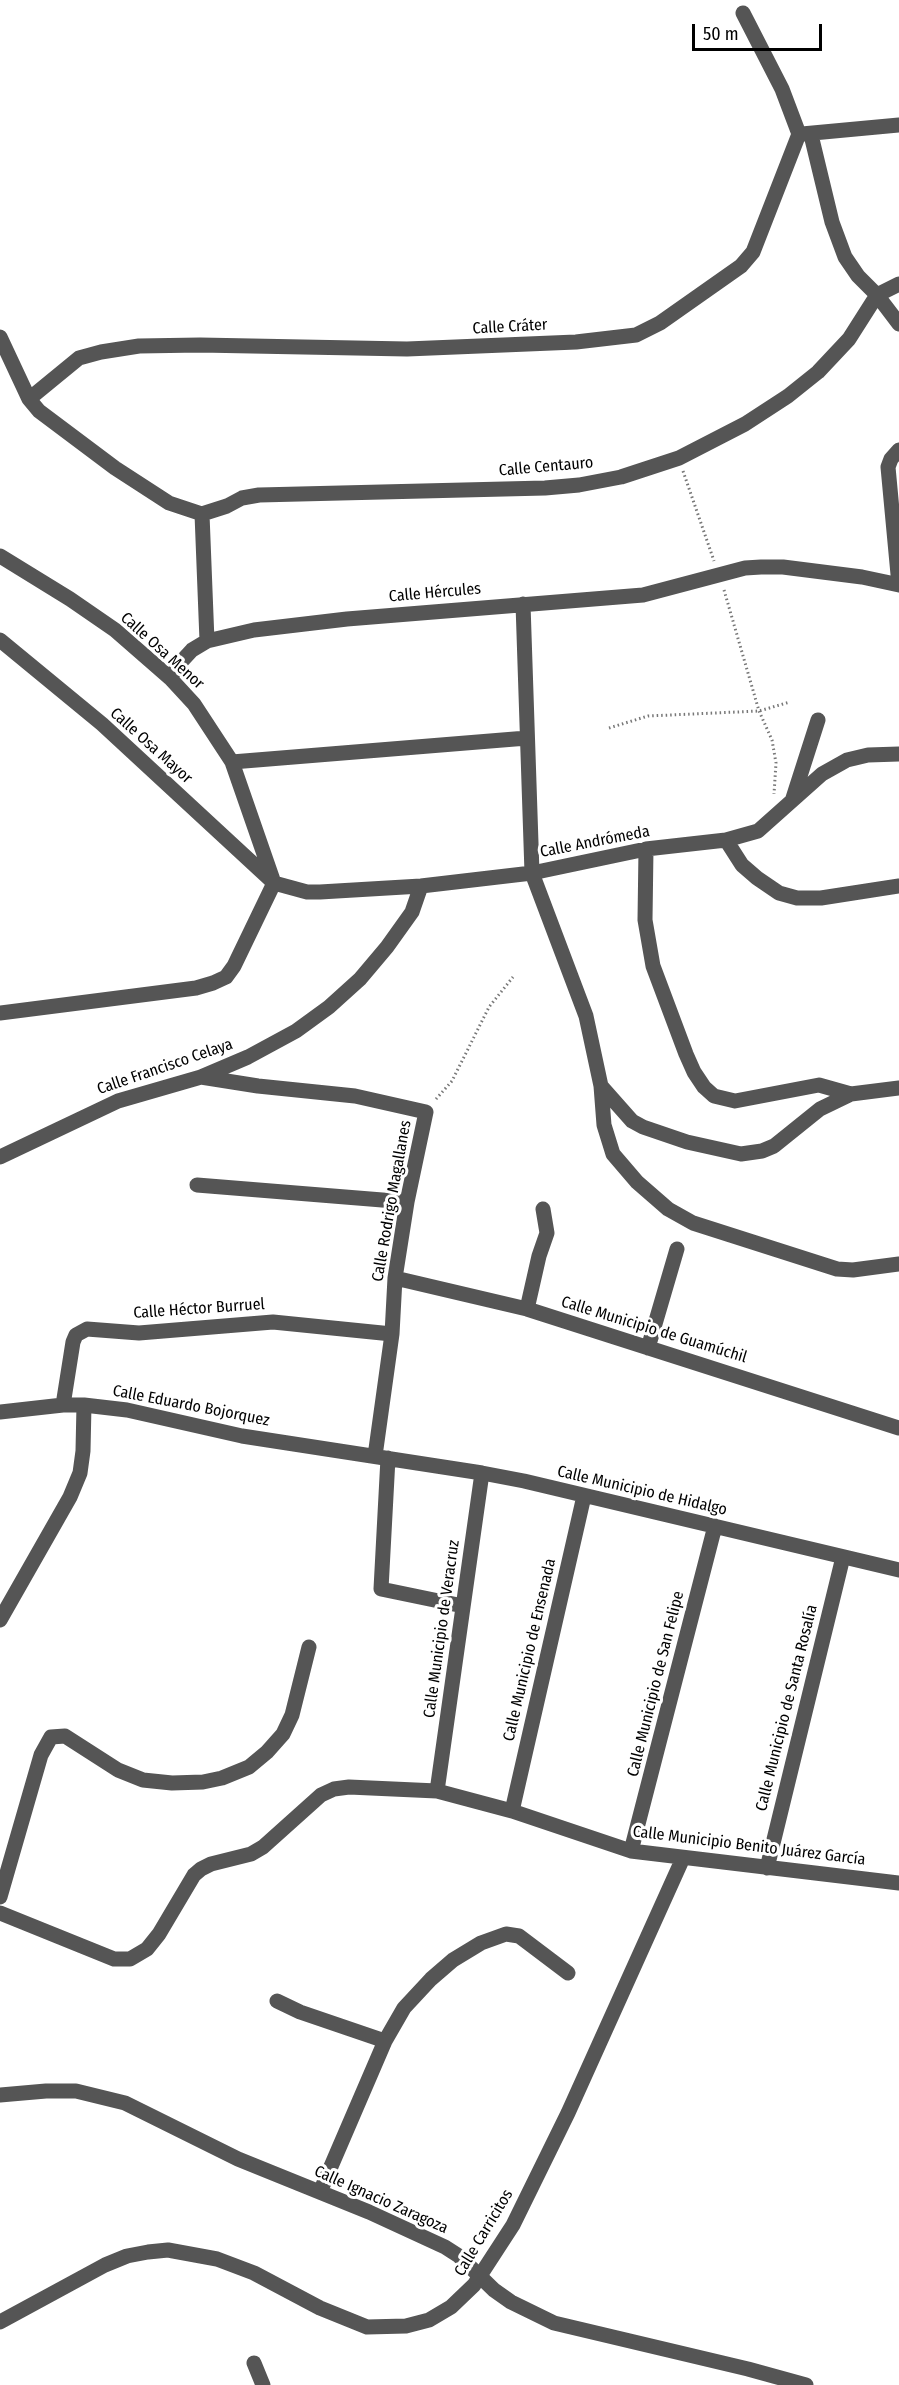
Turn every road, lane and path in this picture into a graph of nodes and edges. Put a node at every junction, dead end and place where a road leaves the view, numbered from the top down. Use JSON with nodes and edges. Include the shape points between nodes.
{"nodes":[{"id":1,"x":743,"y":13,"type":"dead end"},
{"id":2,"x":899,"y":125,"type":"edge"},
{"id":3,"x":805,"y":134,"type":"junction"},
{"id":4,"x":899,"y":284,"type":"edge"},
{"id":5,"x":877,"y":295,"type":"junction"},
{"id":6,"x":899,"y":324,"type":"edge"},
{"id":7,"x":0,"y":337,"type":"edge"},
{"id":8,"x":29,"y":399,"type":"junction"},
{"id":9,"x":899,"y":450,"type":"edge"},
{"id":10,"x":202,"y":514,"type":"junction"},
{"id":11,"x":0,"y":556,"type":"edge"},
{"id":12,"x":899,"y":585,"type":"edge"},
{"id":13,"x":523,"y":604,"type":"junction"},
{"id":14,"x":0,"y":640,"type":"edge"},
{"id":15,"x":207,"y":641,"type":"junction"},
{"id":16,"x":170,"y":678,"type":"junction"},
{"id":17,"x":790,"y":702,"type":"dead end"},
{"id":18,"x":759,"y":711,"type":"junction"},
{"id":19,"x":819,"y":720,"type":"dead end"},
{"id":20,"x":609,"y":728,"type":"dead end"},
{"id":21,"x":527,"y":738,"type":"junction"},
{"id":22,"x":899,"y":754,"type":"edge"},
{"id":23,"x":232,"y":762,"type":"junction"},
{"id":24,"x":792,"y":801,"type":"junction"},
{"id":25,"x":771,"y":803,"type":"dead end"},
{"id":26,"x":726,"y":840,"type":"junction"},
{"id":27,"x":646,"y":849,"type":"junction"},
{"id":28,"x":532,"y":873,"type":"junction"},
{"id":29,"x":274,"y":883,"type":"junction"},
{"id":30,"x":421,"y":886,"type":"junction"},
{"id":31,"x":899,"y":886,"type":"edge"},
{"id":32,"x":513,"y":976,"type":"dead end"},
{"id":33,"x":0,"y":1013,"type":"edge"},
{"id":34,"x":201,"y":1077,"type":"junction"},
{"id":35,"x":601,"y":1086,"type":"junction"},
{"id":36,"x":899,"y":1088,"type":"edge"},
{"id":37,"x":851,"y":1094,"type":"junction"},
{"id":38,"x":426,"y":1112,"type":"junction"},
{"id":39,"x":0,"y":1156,"type":"edge"},
{"id":40,"x":197,"y":1185,"type":"dead end"},
{"id":41,"x":407,"y":1202,"type":"junction"},
{"id":42,"x":543,"y":1209,"type":"dead end"},
{"id":43,"x":677,"y":1249,"type":"dead end"},
{"id":44,"x":899,"y":1264,"type":"edge"},
{"id":45,"x":395,"y":1278,"type":"junction"},
{"id":46,"x":526,"y":1310,"type":"junction"},
{"id":47,"x":392,"y":1334,"type":"junction"},
{"id":48,"x":648,"y":1348,"type":"junction"},
{"id":49,"x":63,"y":1405,"type":"junction"},
{"id":50,"x":84,"y":1405,"type":"junction"},
{"id":51,"x":0,"y":1412,"type":"edge"},
{"id":52,"x":899,"y":1428,"type":"edge"},
{"id":53,"x":381,"y":1457,"type":"junction"},
{"id":54,"x":482,"y":1473,"type":"junction"},
{"id":55,"x":584,"y":1496,"type":"junction"},
{"id":56,"x":715,"y":1526,"type":"junction"},
{"id":57,"x":843,"y":1557,"type":"junction"},
{"id":58,"x":899,"y":1570,"type":"edge"},
{"id":59,"x":463,"y":1606,"type":"junction"},
{"id":60,"x":0,"y":1620,"type":"edge"},
{"id":61,"x":309,"y":1647,"type":"dead end"},
{"id":62,"x":437,"y":1791,"type":"junction"},
{"id":63,"x":512,"y":1811,"type":"junction"},
{"id":64,"x":631,"y":1851,"type":"junction"},
{"id":65,"x":683,"y":1858,"type":"junction"},
{"id":66,"x":767,"y":1868,"type":"junction"},
{"id":67,"x":898,"y":1880,"type":"edge"},
{"id":68,"x":0,"y":1897,"type":"edge"},
{"id":69,"x":0,"y":1913,"type":"edge"},
{"id":70,"x":567,"y":1973,"type":"dead end"},
{"id":71,"x":277,"y":2001,"type":"dead end"},
{"id":72,"x":385,"y":2041,"type":"junction"},
{"id":73,"x":0,"y":2095,"type":"edge"},
{"id":74,"x":320,"y":2192,"type":"junction"},
{"id":75,"x":480,"y":2276,"type":"junction"},
{"id":76,"x":0,"y":2322,"type":"edge"},
{"id":77,"x":254,"y":2363,"type":"dead end"},
{"id":78,"x":263,"y":2385,"type":"edge"},
{"id":79,"x":804,"y":2385,"type":"edge"}],
"edges":[{"from":1,"to":3,"type":"street"},
{"from":2,"to":3,"type":"street"},
{"from":3,"to":5,"type":"street","via":[[845,257]]},
{"from":3,"to":8,"type":"street","name":"Calle Cráter","via":[[753,252],[741,266],[660,323],[636,335],[576,342],[419,349],[139,346],[80,358]]},
{"from":4,"to":5,"type":"street"},
{"from":5,"to":6,"type":"street"},
{"from":5,"to":10,"type":"street","name":"Calle Centauro","via":[[849,339],[788,396],[745,424],[679,458],[631,474],[545,488],[259,495]]},
{"from":7,"to":8,"type":"street"},
{"from":8,"to":10,"type":"street","via":[[58,427],[115,468],[169,503]]},
{"from":9,"to":12,"type":"street","via":[[888,467]]},
{"from":10,"to":15,"type":"street"},
{"from":11,"to":16,"type":"street","name":"Calle Osa Menor","via":[[115,630]]},
{"from":12,"to":13,"type":"street","name":"Calle Hércules","via":[[783,567],[745,568],[644,595]]},
{"from":13,"to":15,"type":"street","name":"Calle Hércules","via":[[347,619],[254,630]]},
{"from":13,"to":21,"type":"street"},
{"from":14,"to":29,"type":"street","name":"Calle Osa Mayor","via":[[102,724]]},
{"from":15,"to":16,"type":"street","name":"Calle Hércules","via":[[192,650]]},
{"from":16,"to":23,"type":"street","name":"Calle Osa Menor","via":[[194,704]]},
{"from":17,"to":18,"type":"path"},
{"from":18,"to":20,"type":"path","via":[[648,716]]},
{"from":18,"to":25,"type":"path","via":[[772,740],[776,763]]},
{"from":19,"to":24,"type":"street"},
{"from":21,"to":23,"type":"street"},
{"from":21,"to":28,"type":"street"},
{"from":22,"to":24,"type":"street","name":"Calle Andrómeda","via":[[846,760],[822,774]]},
{"from":23,"to":29,"type":"street","name":"Calle Osa Menor"},
{"from":24,"to":26,"type":"street","name":"Calle Andrómeda","via":[[758,831]]},
{"from":26,"to":27,"type":"street","name":"Calle Andrómeda"},
{"from":26,"to":31,"type":"street","via":[[742,865],[757,878],[797,898]]},
{"from":27,"to":28,"type":"street","name":"Calle Andrómeda"},
{"from":27,"to":37,"type":"street","via":[[645,920],[653,966],[686,1054],[704,1087],[714,1096],[735,1101],[819,1085]]},
{"from":28,"to":30,"type":"street","name":"Calle Andrómeda"},
{"from":28,"to":35,"type":"street","via":[[583,1006]]},
{"from":29,"to":30,"type":"street","name":"Calle Andrómeda","via":[[320,892]]},
{"from":29,"to":33,"type":"street","via":[[234,966],[213,983]]},
{"from":30,"to":34,"type":"street","name":"Calle Francisco Celaya","via":[[412,912],[387,947],[329,1007],[258,1052]]},
{"from":32,"to":38,"type":"path","name":"Calle Rodrigo Magallanes","via":[[489,1007],[452,1081]]},
{"from":34,"to":38,"type":"street","via":[[354,1096]]},
{"from":34,"to":39,"type":"street","name":"Calle Francisco Celaya","via":[[118,1101]]},
{"from":35,"to":37,"type":"street","via":[[632,1121],[643,1127],[741,1154],[774,1146],[820,1109]]},
{"from":35,"to":44,"type":"street","via":[[604,1125],[613,1154],[668,1209],[724,1235],[837,1269]]},
{"from":36,"to":37,"type":"street"},
{"from":38,"to":41,"type":"street","name":"Calle Rodrigo Magallanes"},
{"from":40,"to":41,"type":"street"},
{"from":41,"to":45,"type":"street","name":"Calle Rodrigo Magallanes"},
{"from":42,"to":46,"type":"street","via":[[547,1233]]},
{"from":43,"to":48,"type":"street"},
{"from":45,"to":46,"type":"street","name":"Calle Municipio de Guamúchil"},
{"from":45,"to":47,"type":"street","name":"Calle Rodrigo Magallanes"},
{"from":46,"to":48,"type":"street","name":"Calle Municipio de Guamúchil"},
{"from":47,"to":49,"type":"street","name":"Calle Héctor Burruel","via":[[263,1322],[139,1333],[93,1328],[81,1331],[73,1342]]},
{"from":47,"to":53,"type":"street","name":"Calle Rodrigo Magallanes"},
{"from":48,"to":52,"type":"street","name":"Calle Municipio de Guamúchil"},
{"from":49,"to":50,"type":"street","name":"Calle Eduardo Bojorquez"},
{"from":49,"to":51,"type":"street","name":"Calle Eduardo Bojorquez"},
{"from":50,"to":53,"type":"street","name":"Calle Eduardo Bojorquez","via":[[127,1410],[242,1436]]},
{"from":50,"to":60,"type":"street","via":[[83,1451],[70,1497]]},
{"from":53,"to":54,"type":"street","name":"Calle Municipio de Hidalgo"},
{"from":53,"to":59,"type":"street","name":"Calle Rodrigo Magallanes","via":[[381,1589]]},
{"from":54,"to":55,"type":"street","name":"Calle Municipio de Hidalgo"},
{"from":54,"to":59,"type":"street","name":"Calle Municipio de Veracruz"},
{"from":55,"to":56,"type":"street","name":"Calle Municipio de Hidalgo"},
{"from":55,"to":63,"type":"street","name":"Calle Municipio de Ensenada"},
{"from":56,"to":57,"type":"street","name":"Calle Municipio de Hidalgo"},
{"from":56,"to":64,"type":"street","name":"Calle Municipio de San Felipe"},
{"from":57,"to":58,"type":"street","name":"Calle Municipio de Hidalgo"},
{"from":57,"to":66,"type":"street","name":"Calle Municipio de Santa Rosalía"},
{"from":59,"to":62,"type":"street","name":"Calle Municipio de Veracruz"},
{"from":61,"to":68,"type":"street","via":[[292,1715],[283,1734],[249,1767],[222,1778],[172,1783],[143,1780],[118,1770],[61,1735],[51,1737],[41,1755]]},
{"from":62,"to":63,"type":"street","name":"Calle Municipio Benito Juárez García"},
{"from":62,"to":69,"type":"street","name":"Calle Municipio Benito Juárez García","via":[[349,1787],[321,1795],[263,1847],[212,1864],[194,1875],[159,1934],[147,1949],[130,1959],[114,1959]]},
{"from":63,"to":64,"type":"street","name":"Calle Municipio Benito Juárez García"},
{"from":64,"to":65,"type":"street","name":"Calle Municipio Benito Juárez García"},
{"from":65,"to":66,"type":"street","name":"Calle Municipio Benito Juárez García"},
{"from":65,"to":75,"type":"street","name":"Calle Carricitos","via":[[568,2113],[513,2225]]},
{"from":66,"to":67,"type":"street","name":"Calle Municipio Benito Juárez García"},
{"from":70,"to":72,"type":"street","via":[[519,1935],[494,1936],[430,1979],[404,2008]]},
{"from":71,"to":72,"type":"street"},
{"from":72,"to":74,"type":"street"},
{"from":73,"to":74,"type":"street","name":"Calle Ignacio Zaragoza","via":[[76,2091],[125,2103],[192,2137]]},
{"from":74,"to":75,"type":"street","name":"Calle Ignacio Zaragoza","via":[[445,2247]]},
{"from":75,"to":76,"type":"street","name":"Calle Carricitos","via":[[465,2296],[429,2320],[406,2326],[367,2327],[218,2259],[168,2250],[127,2256],[105,2265]]},
{"from":75,"to":79,"type":"street","name":"Calle Ignacio Zaragoza","via":[[511,2302],[554,2323]]},
{"from":77,"to":78,"type":"street"}]}
